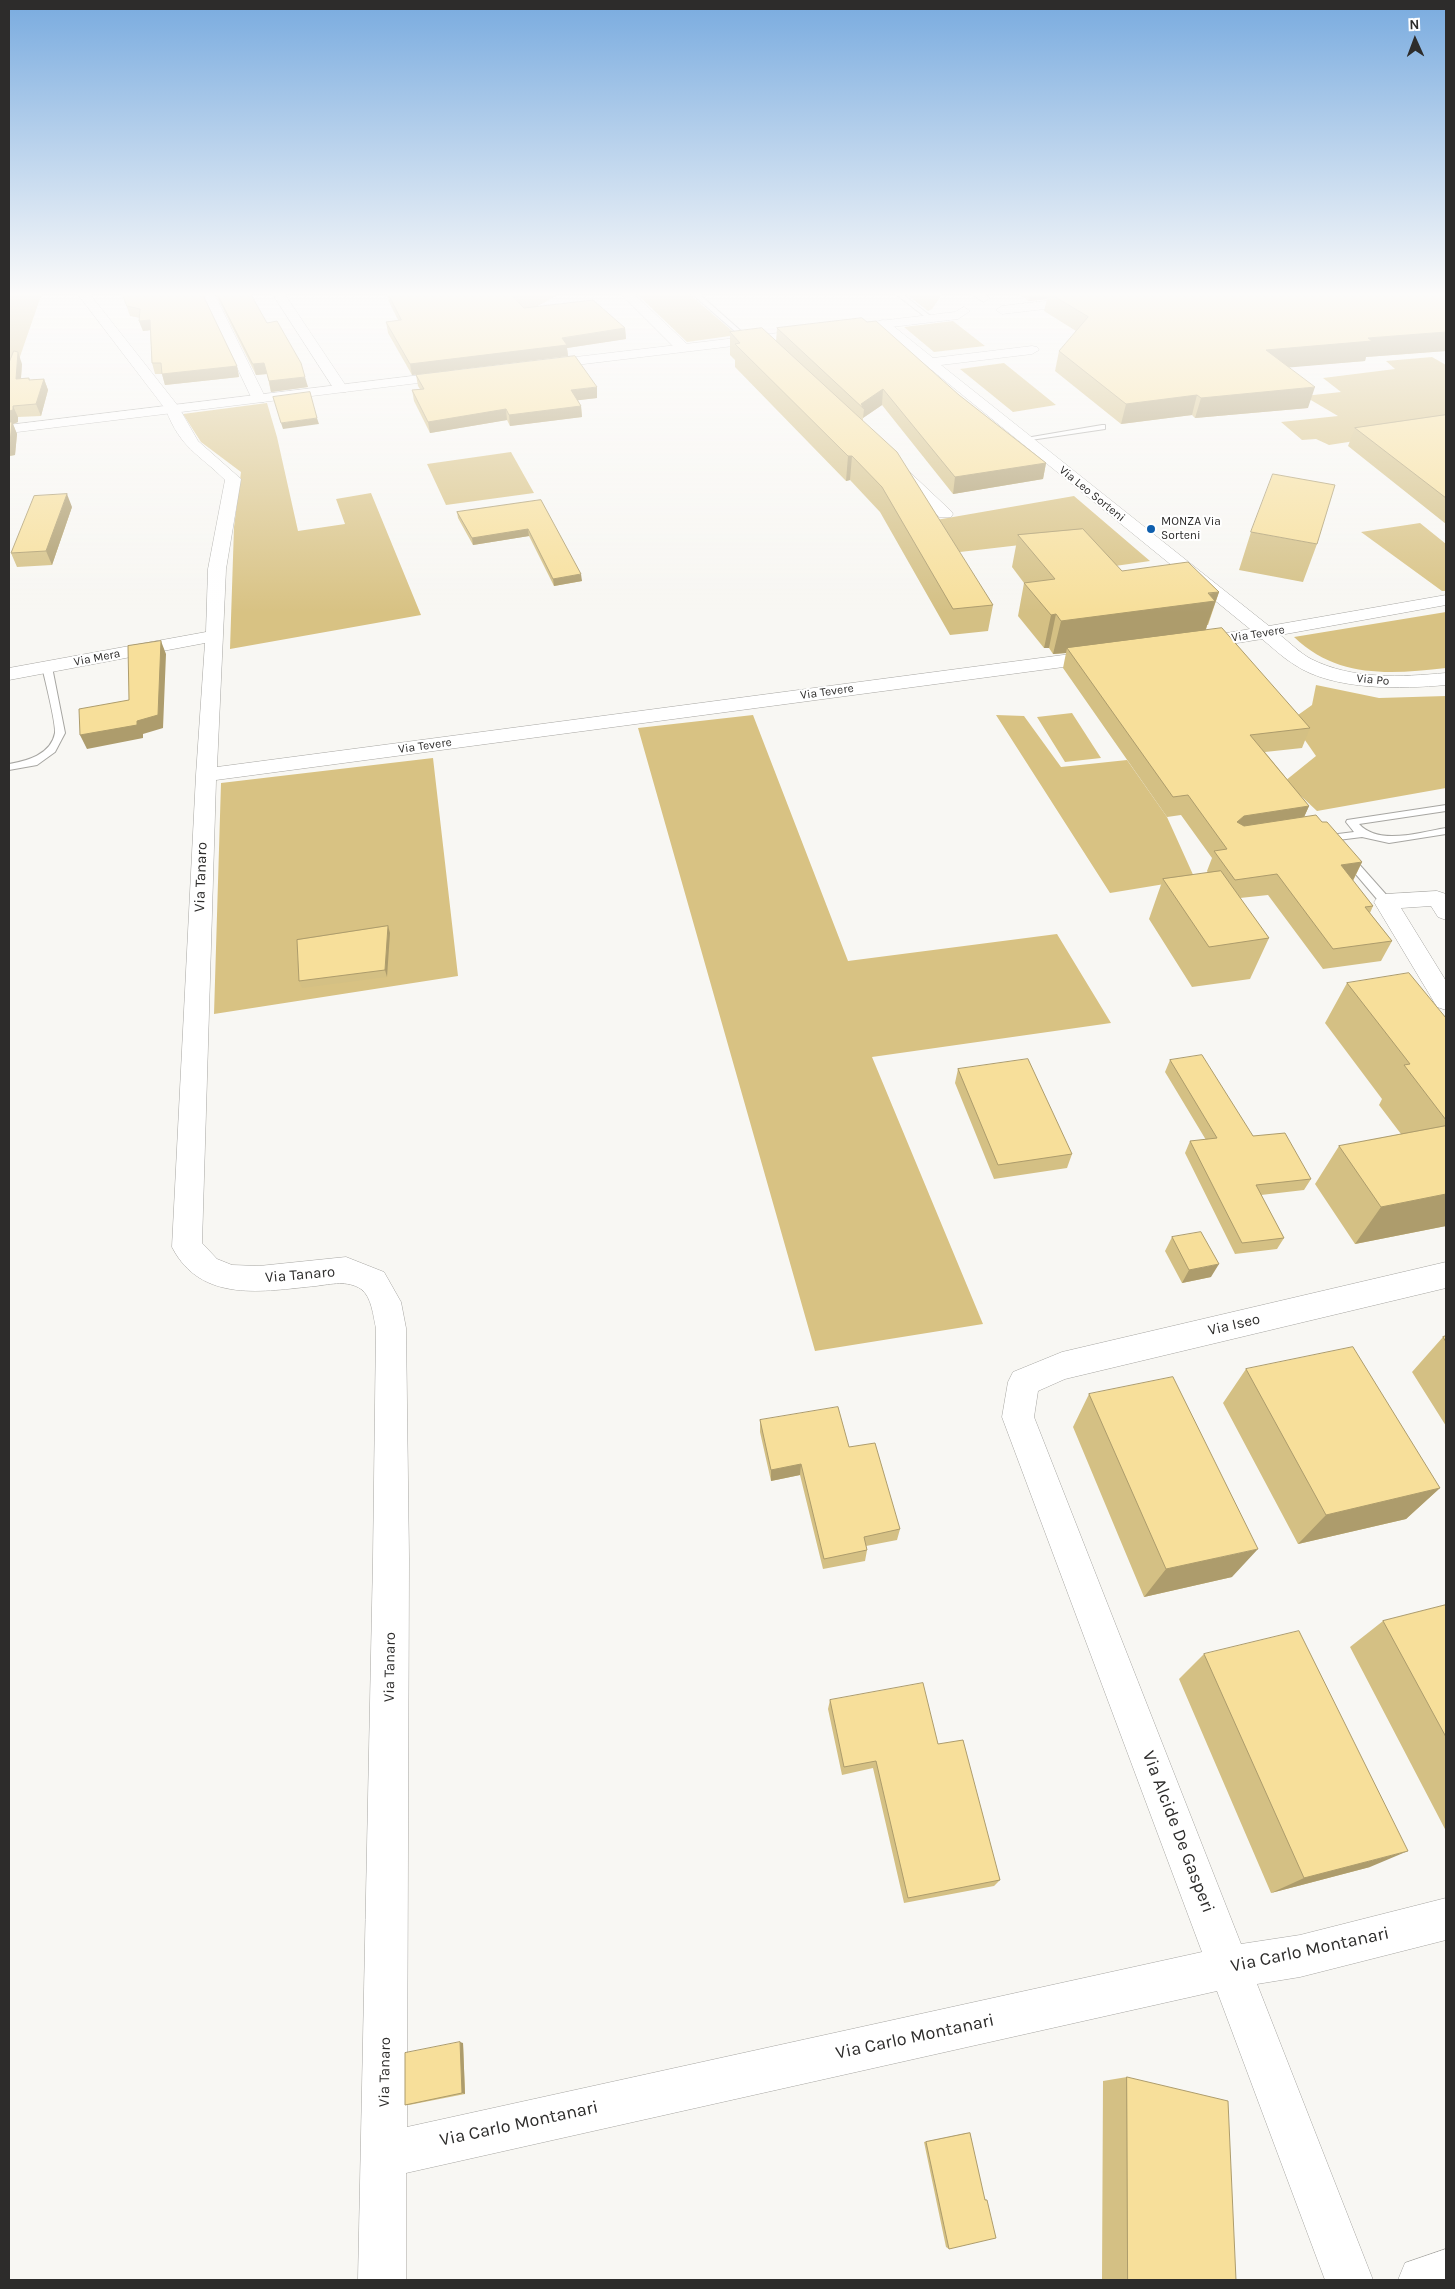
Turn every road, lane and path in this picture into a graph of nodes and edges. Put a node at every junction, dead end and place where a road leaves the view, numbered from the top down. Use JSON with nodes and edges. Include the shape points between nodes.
{"nodes":[{"id":1,"x":166,"y":400,"type":"edge"},
{"id":2,"x":252,"y":400,"type":"edge"},
{"id":3,"x":976,"y":400,"type":"edge"},
{"id":4,"x":173,"y":409,"type":"junction"},
{"id":5,"x":1102,"y":427,"type":"dead end"},
{"id":6,"x":9,"y":429,"type":"edge"},
{"id":7,"x":1024,"y":439,"type":"junction"},
{"id":8,"x":888,"y":460,"type":"edge"},
{"id":9,"x":945,"y":514,"type":"dead end"},
{"id":10,"x":1446,"y":600,"type":"edge"},
{"id":11,"x":1265,"y":633,"type":"junction"},
{"id":12,"x":215,"y":636,"type":"junction"},
{"id":13,"x":1174,"y":646,"type":"edge"},
{"id":14,"x":1115,"y":654,"type":"edge"},
{"id":15,"x":1302,"y":662,"type":"joint"},
{"id":16,"x":48,"y":667,"type":"junction"},
{"id":17,"x":9,"y":674,"type":"edge"},
{"id":18,"x":1446,"y":679,"type":"edge"},
{"id":19,"x":9,"y":767,"type":"edge"},
{"id":20,"x":206,"y":775,"type":"junction"},
{"id":21,"x":1446,"y":808,"type":"edge"},
{"id":22,"x":1321,"y":828,"type":"edge"},
{"id":23,"x":1446,"y":831,"type":"edge"},
{"id":24,"x":1362,"y":834,"type":"junction"},
{"id":25,"x":1330,"y":838,"type":"junction"},
{"id":26,"x":1386,"y":902,"type":"junction"},
{"id":27,"x":1446,"y":912,"type":"edge"},
{"id":28,"x":1446,"y":1001,"type":"edge"},
{"id":29,"x":1446,"y":1276,"type":"edge"},
{"id":30,"x":1024,"y":1382,"type":"joint"},
{"id":31,"x":1446,"y":1919,"type":"edge"},
{"id":32,"x":1230,"y":1968,"type":"junction"},
{"id":33,"x":383,"y":2154,"type":"junction"},
{"id":34,"x":1446,"y":2273,"type":"edge"},
{"id":35,"x":382,"y":2280,"type":"edge"},
{"id":36,"x":1349,"y":2280,"type":"edge"},
{"id":37,"x":1422,"y":2280,"type":"edge"}],
"edges":[{"from":1,"to":4,"type":"street"},
{"from":2,"to":4,"type":"street"},
{"from":3,"to":7,"type":"street","name":"Via Leo Sorteni"},
{"from":4,"to":6,"type":"street"},
{"from":4,"to":12,"type":"street","name":"Via Tanaro","via":[[181,429],[201,453],[233,479],[217,569]]},
{"from":5,"to":7,"type":"lane"},
{"from":7,"to":11,"type":"street","name":"Via Leo Sorteni"},
{"from":8,"to":9,"type":"street"},
{"from":10,"to":11,"type":"street","name":"Via Tevere"},
{"from":11,"to":13,"type":"street","name":"Via Tevere"},
{"from":11,"to":15,"type":"street","name":"Via Leo Sorteni"},
{"from":12,"to":16,"type":"street","name":"Via Mera"},
{"from":12,"to":20,"type":"street","name":"Via Tanaro"},
{"from":14,"to":20,"type":"street","name":"Via Tevere"},
{"from":15,"to":18,"type":"street","name":"Via Po","via":[[1365,681],[1390,683]]},
{"from":16,"to":17,"type":"street","name":"Via Mera"},
{"from":16,"to":19,"type":"lane","via":[[60,733],[51,750],[32,763]]},
{"from":20,"to":33,"type":"street","name":"Via Tanaro","via":[[187,1247],[206,1268],[231,1278],[259,1279],[346,1270],[373,1281],[386,1302],[391,1328]]},
{"from":21,"to":24,"type":"lane","via":[[1350,822]]},
{"from":22,"to":25,"type":"lane"},
{"from":23,"to":24,"type":"lane","via":[[1389,840]]},
{"from":24,"to":25,"type":"lane"},
{"from":25,"to":26,"type":"lane"},
{"from":26,"to":27,"type":"street","via":[[1436,898]]},
{"from":26,"to":28,"type":"street"},
{"from":29,"to":30,"type":"street","name":"Via Iseo","via":[[1062,1366]]},
{"from":30,"to":32,"type":"street","name":"Via Alcide De Gasperi","via":[[1018,1417]]},
{"from":31,"to":32,"type":"street","name":"Via Carlo Montanari","via":[[1300,1956]]},
{"from":32,"to":33,"type":"street","name":"Via Carlo Montanari"},
{"from":32,"to":36,"type":"street","name":"Via Alcide De Gasperi"},
{"from":33,"to":35,"type":"street","name":"Via Tanaro"},
{"from":34,"to":37,"type":"street"}]}
